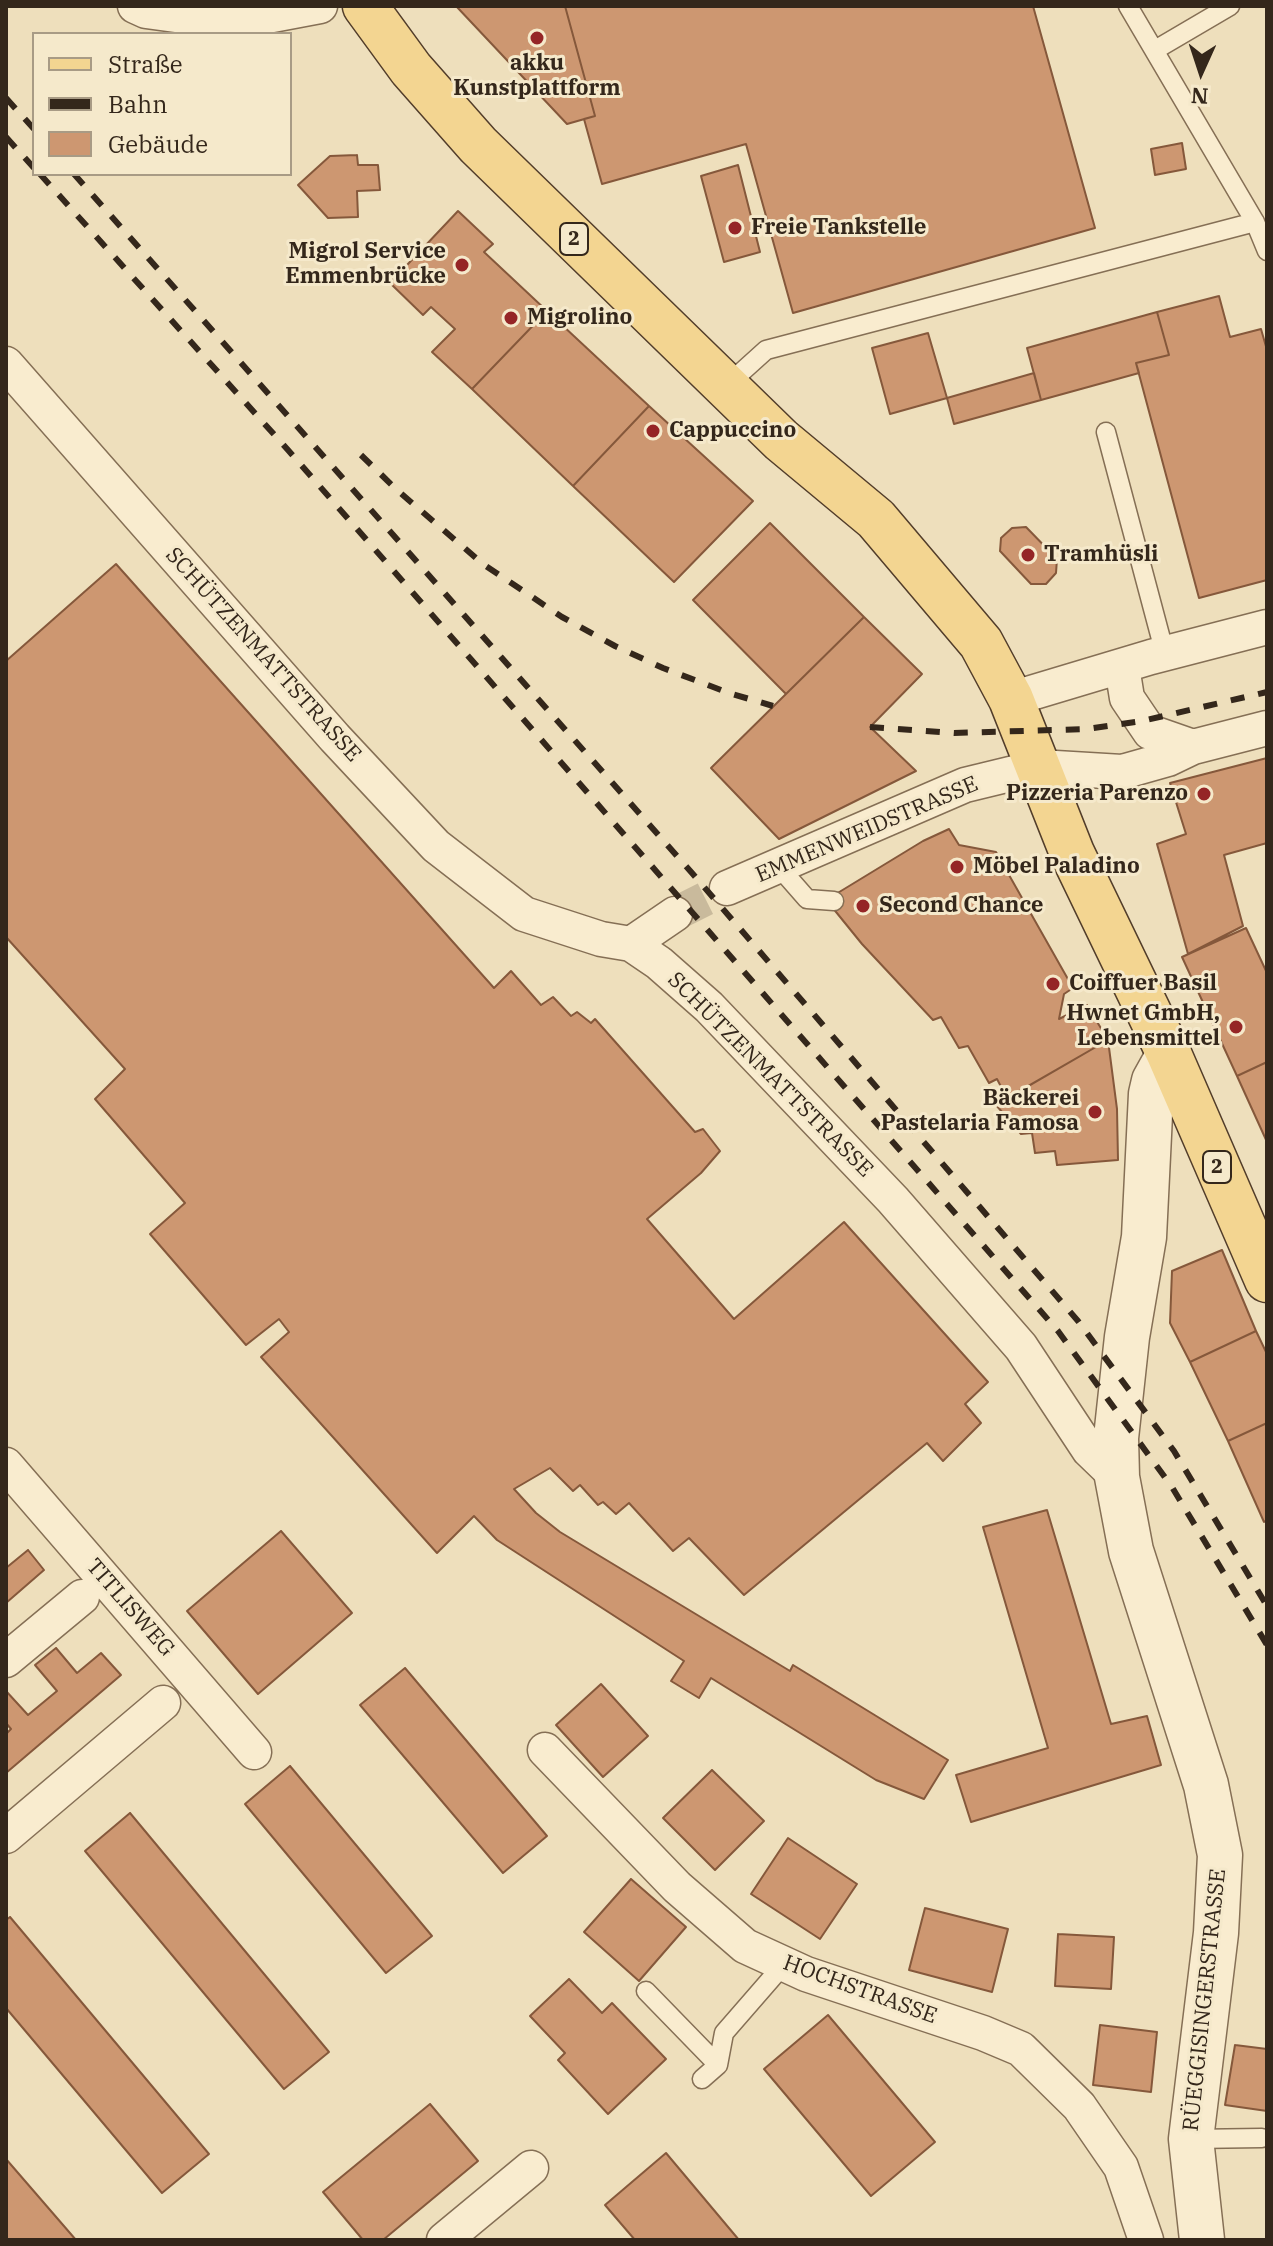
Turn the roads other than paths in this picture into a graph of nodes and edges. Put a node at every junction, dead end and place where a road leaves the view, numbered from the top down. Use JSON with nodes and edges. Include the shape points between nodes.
{"nodes":[{"id":1,"x":135,"y":6,"type":"edge"},
{"id":2,"x":320,"y":6,"type":"edge"},
{"id":3,"x":365,"y":6,"type":"edge"},
{"id":4,"x":1128,"y":6,"type":"edge"},
{"id":5,"x":1230,"y":6,"type":"edge"},
{"id":6,"x":1155,"y":50,"type":"junction"},
{"id":7,"x":1255,"y":222,"type":"junction"},
{"id":8,"x":1267,"y":251,"type":"edge"},
{"id":9,"x":6,"y":364,"type":"edge"},
{"id":10,"x":725,"y":387,"type":"junction"},
{"id":11,"x":1106,"y":432,"type":"dead end"},
{"id":12,"x":1267,"y":627,"type":"edge"},
{"id":13,"x":1165,"y":654,"type":"junction"},
{"id":14,"x":1122,"y":667,"type":"junction"},
{"id":15,"x":1011,"y":699,"type":"junction"},
{"id":16,"x":1267,"y":728,"type":"edge"},
{"id":17,"x":1193,"y":747,"type":"junction"},
{"id":18,"x":1039,"y":767,"type":"junction"},
{"id":19,"x":779,"y":867,"type":"junction"},
{"id":20,"x":727,"y":888,"type":"tunnel mouth"},
{"id":21,"x":834,"y":901,"type":"dead end"},
{"id":22,"x":675,"y":914,"type":"tunnel mouth"},
{"id":23,"x":631,"y":944,"type":"junction"},
{"id":24,"x":1169,"y":1054,"type":"junction"},
{"id":25,"x":1267,"y":1280,"type":"edge"},
{"id":26,"x":1117,"y":1458,"type":"junction"},
{"id":27,"x":6,"y":1465,"type":"edge"},
{"id":28,"x":82,"y":1597,"type":"dead end"},
{"id":29,"x":6,"y":1660,"type":"edge"},
{"id":30,"x":163,"y":1703,"type":"dead end"},
{"id":31,"x":545,"y":1750,"type":"dead end"},
{"id":32,"x":254,"y":1752,"type":"dead end"},
{"id":33,"x":6,"y":1836,"type":"edge"},
{"id":34,"x":784,"y":1964,"type":"junction"},
{"id":35,"x":646,"y":1991,"type":"dead end"},
{"id":36,"x":718,"y":2065,"type":"junction"},
{"id":37,"x":702,"y":2079,"type":"dead end"},
{"id":38,"x":1262,"y":2138,"type":"dead end"},
{"id":39,"x":1191,"y":2139,"type":"junction"},
{"id":40,"x":531,"y":2168,"type":"dead end"},
{"id":41,"x":444,"y":2240,"type":"edge"},
{"id":42,"x":1146,"y":2240,"type":"edge"},
{"id":43,"x":1202,"y":2240,"type":"edge"}],
"edges":[{"from":1,"to":2,"type":"street","via":[[190,17],[267,16]]},
{"from":3,"to":10,"type":"main road","number":"2","via":[[411,69],[478,145]]},
{"from":4,"to":6,"type":"lane"},
{"from":5,"to":6,"type":"lane"},
{"from":6,"to":7,"type":"lane"},
{"from":7,"to":8,"type":"lane"},
{"from":7,"to":10,"type":"lane","via":[[766,350]]},
{"from":9,"to":23,"type":"street","name":"SCHÜTZENMATTSTRASSE","via":[[436,846],[524,914]]},
{"from":10,"to":15,"type":"main road","number":"2","via":[[876,519],[976,635]]},
{"from":11,"to":13,"type":"lane"},
{"from":12,"to":13,"type":"street"},
{"from":13,"to":14,"type":"street"},
{"from":14,"to":15,"type":"street"},
{"from":14,"to":17,"type":"street","via":[[1127,698],[1150,732]]},
{"from":15,"to":18,"type":"main road","number":"2"},
{"from":16,"to":17,"type":"street","name":"EMMENWEIDSTRASSE"},
{"from":17,"to":18,"type":"street","name":"EMMENWEIDSTRASSE","via":[[1122,772]]},
{"from":18,"to":19,"type":"street","name":"EMMENWEIDSTRASSE","via":[[965,785]]},
{"from":18,"to":24,"type":"main road","number":"2","via":[[1072,853]]},
{"from":19,"to":20,"type":"street","name":"EMMENWEIDSTRASSE"},
{"from":19,"to":21,"type":"lane","via":[[807,899]]},
{"from":22,"to":23,"type":"street"},
{"from":23,"to":26,"type":"street","name":"SCHÜTZENMATTSTRASSE","via":[[709,1007],[893,1200],[1021,1347],[1089,1450]]},
{"from":24,"to":25,"type":"main road","number":"2"},
{"from":24,"to":26,"type":"street","name":"RÜEGGISINGERSTRASSE","via":[[1151,1094],[1144,1237],[1127,1337]]},
{"from":26,"to":39,"type":"street","name":"RÜEGGISINGERSTRASSE","via":[[1131,1551],[1206,1785],[1220,1855]]},
{"from":27,"to":32,"type":"street","name":"TITLISWEG"},
{"from":28,"to":29,"type":"street"},
{"from":30,"to":33,"type":"street"},
{"from":31,"to":34,"type":"street","name":"HOCHSTRASSE","via":[[677,1887],[745,1946]]},
{"from":34,"to":36,"type":"lane","via":[[724,2033]]},
{"from":34,"to":42,"type":"street","name":"HOCHSTRASSE","via":[[1021,2049],[1079,2106],[1121,2167]]},
{"from":35,"to":36,"type":"lane"},
{"from":36,"to":37,"type":"lane"},
{"from":38,"to":39,"type":"lane"},
{"from":39,"to":43,"type":"street","name":"RÜEGGISINGERSTRASSE"},
{"from":40,"to":41,"type":"street"}]}
